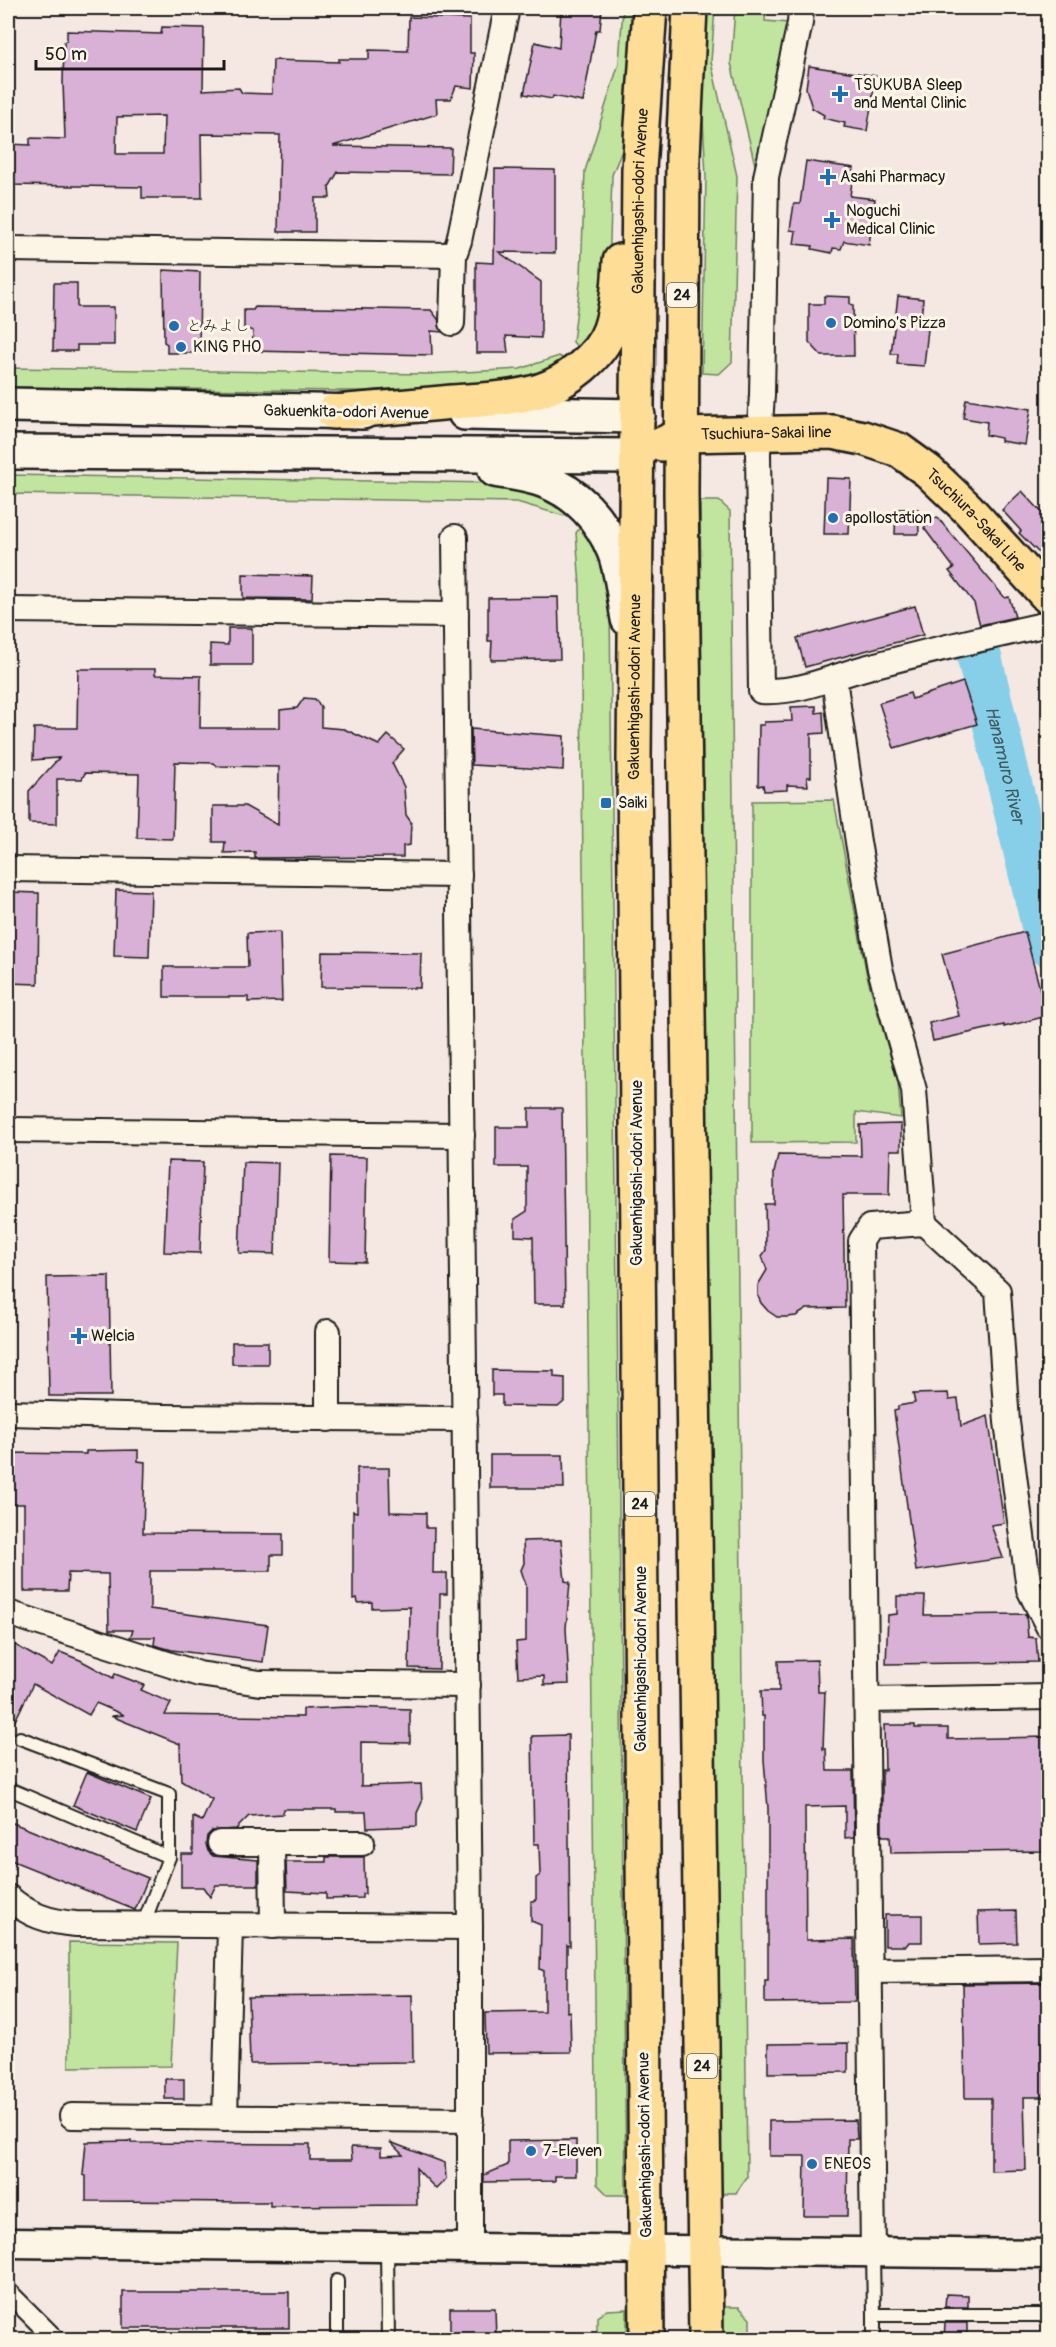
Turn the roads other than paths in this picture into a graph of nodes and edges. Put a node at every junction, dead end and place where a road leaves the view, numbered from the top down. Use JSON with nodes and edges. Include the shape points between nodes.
{"nodes":[{"id":1,"x":507,"y":8,"type":"edge"},
{"id":2,"x":650,"y":8,"type":"edge"},
{"id":3,"x":690,"y":8,"type":"edge"},
{"id":4,"x":801,"y":8,"type":"edge"},
{"id":5,"x":639,"y":169,"type":"junction"},
{"id":6,"x":8,"y":249,"type":"edge"},
{"id":7,"x":454,"y":255,"type":"junction"},
{"id":8,"x":452,"y":323,"type":"dead end"},
{"id":9,"x":8,"y":405,"type":"edge"},
{"id":10,"x":333,"y":412,"type":"junction"},
{"id":11,"x":638,"y":416,"type":"junction"},
{"id":12,"x":759,"y":433,"type":"junction"},
{"id":13,"x":682,"y":435,"type":"junction"},
{"id":14,"x":8,"y":452,"type":"edge"},
{"id":15,"x":414,"y":453,"type":"junction"},
{"id":16,"x":638,"y":456,"type":"junction"},
{"id":17,"x":455,"y":537,"type":"dead end"},
{"id":18,"x":1048,"y":597,"type":"edge"},
{"id":19,"x":8,"y":610,"type":"edge"},
{"id":20,"x":456,"y":615,"type":"junction"},
{"id":21,"x":1048,"y":624,"type":"edge"},
{"id":22,"x":635,"y":655,"type":"junction"},
{"id":23,"x":834,"y":679,"type":"junction"},
{"id":24,"x":8,"y":869,"type":"edge"},
{"id":25,"x":459,"y":875,"type":"junction"},
{"id":26,"x":8,"y":1130,"type":"edge"},
{"id":27,"x":462,"y":1135,"type":"junction"},
{"id":28,"x":924,"y":1223,"type":"junction"},
{"id":29,"x":328,"y":1332,"type":"dead end"},
{"id":30,"x":8,"y":1413,"type":"edge"},
{"id":31,"x":328,"y":1419,"type":"junction"},
{"id":32,"x":465,"y":1419,"type":"junction"},
{"id":33,"x":8,"y":1613,"type":"edge"},
{"id":34,"x":1048,"y":1626,"type":"edge"},
{"id":35,"x":468,"y":1684,"type":"junction"},
{"id":36,"x":1048,"y":1697,"type":"edge"},
{"id":37,"x":867,"y":1700,"type":"junction"},
{"id":38,"x":20,"y":1738,"type":"dead end"},
{"id":39,"x":8,"y":1791,"type":"edge"},
{"id":40,"x":220,"y":1843,"type":"dead end"},
{"id":41,"x":272,"y":1843,"type":"junction"},
{"id":42,"x":362,"y":1843,"type":"dead end"},
{"id":43,"x":169,"y":1857,"type":"junction"},
{"id":44,"x":8,"y":1897,"type":"edge"},
{"id":45,"x":143,"y":1925,"type":"junction"},
{"id":46,"x":230,"y":1926,"type":"junction"},
{"id":47,"x":273,"y":1926,"type":"junction"},
{"id":48,"x":470,"y":1927,"type":"junction"},
{"id":49,"x":1048,"y":1969,"type":"edge"},
{"id":50,"x":870,"y":1971,"type":"junction"},
{"id":51,"x":72,"y":2116,"type":"dead end"},
{"id":52,"x":225,"y":2118,"type":"junction"},
{"id":53,"x":471,"y":2120,"type":"junction"},
{"id":54,"x":8,"y":2243,"type":"edge"},
{"id":55,"x":387,"y":2246,"type":"junction"},
{"id":56,"x":470,"y":2247,"type":"junction"},
{"id":57,"x":646,"y":2248,"type":"junction"},
{"id":58,"x":705,"y":2250,"type":"junction"},
{"id":59,"x":873,"y":2253,"type":"junction"},
{"id":60,"x":1048,"y":2254,"type":"edge"},
{"id":61,"x":337,"y":2281,"type":"dead end"},
{"id":62,"x":8,"y":2292,"type":"edge"},
{"id":63,"x":874,"y":2314,"type":"junction"},
{"id":64,"x":1048,"y":2316,"type":"edge"},
{"id":65,"x":56,"y":2340,"type":"edge"},
{"id":66,"x":337,"y":2340,"type":"edge"},
{"id":67,"x":388,"y":2340,"type":"edge"},
{"id":68,"x":647,"y":2340,"type":"edge"},
{"id":69,"x":705,"y":2340,"type":"edge"},
{"id":70,"x":874,"y":2340,"type":"edge"}],
"edges":[{"from":1,"to":7,"type":"street"},
{"from":2,"to":5,"type":"main road","name":"Gakuenhigashi-odori Avenue","number":"24"},
{"from":3,"to":13,"type":"main road","number":"24","via":[[683,156]]},
{"from":4,"to":12,"type":"street","via":[[766,177]]},
{"from":5,"to":10,"type":"main road","via":[[623,210],[619,283],[610,330],[582,365],[540,391]]},
{"from":5,"to":11,"type":"main road","name":"Gakuenhigashi-odori Avenue","number":"24"},
{"from":6,"to":7,"type":"street"},
{"from":7,"to":8,"type":"street"},
{"from":9,"to":10,"type":"main road","name":"Gakuenkita-odori Avenue"},
{"from":10,"to":11,"type":"main road","name":"Gakuenkita-odori Avenue"},
{"from":11,"to":13,"type":"main road","name":"Gakuenkita-odori Avenue"},
{"from":11,"to":16,"type":"main road","name":"Gakuenhigashi-odori Avenue","number":"24"},
{"from":12,"to":13,"type":"main road","name":"Tsuchiura-Sakai line"},
{"from":12,"to":18,"type":"main road","name":"Tsuchiura-Sakai line","via":[[832,432],[899,450],[968,509]]},
{"from":12,"to":23,"type":"street","via":[[761,691],[778,692]]},
{"from":13,"to":16,"type":"main road","name":"Tsuchiura-Sakai line"},
{"from":13,"to":58,"type":"main road","number":"24"},
{"from":14,"to":15,"type":"main road"},
{"from":15,"to":16,"type":"main road"},
{"from":15,"to":22,"type":"main road","via":[[543,480],[585,506],[615,552]]},
{"from":16,"to":22,"type":"main road","name":"Gakuenhigashi-odori Avenue","number":"24"},
{"from":17,"to":20,"type":"street"},
{"from":19,"to":20,"type":"street"},
{"from":20,"to":25,"type":"street"},
{"from":21,"to":23,"type":"street","via":[[959,643]]},
{"from":22,"to":57,"type":"main road","name":"Gakuenhigashi-odori Avenue","number":"24"},
{"from":23,"to":28,"type":"street","via":[[880,969],[914,1090]]},
{"from":24,"to":25,"type":"street"},
{"from":25,"to":27,"type":"street"},
{"from":26,"to":27,"type":"street"},
{"from":27,"to":32,"type":"street"},
{"from":28,"to":34,"type":"street","via":[[998,1291],[1007,1422],[1029,1589]]},
{"from":28,"to":37,"type":"street","via":[[870,1227],[861,1240]]},
{"from":29,"to":31,"type":"street"},
{"from":30,"to":31,"type":"street"},
{"from":31,"to":32,"type":"street"},
{"from":32,"to":35,"type":"street"},
{"from":33,"to":35,"type":"street","via":[[199,1674],[231,1680]]},
{"from":35,"to":48,"type":"street"},
{"from":36,"to":37,"type":"street"},
{"from":37,"to":50,"type":"street"},
{"from":38,"to":43,"type":"lane","via":[[169,1794]]},
{"from":39,"to":43,"type":"lane"},
{"from":40,"to":41,"type":"street"},
{"from":41,"to":42,"type":"street"},
{"from":41,"to":47,"type":"street"},
{"from":43,"to":45,"type":"lane"},
{"from":44,"to":45,"type":"street","via":[[30,1913],[56,1923]]},
{"from":45,"to":46,"type":"street"},
{"from":46,"to":47,"type":"street"},
{"from":46,"to":52,"type":"street"},
{"from":47,"to":48,"type":"street"},
{"from":48,"to":53,"type":"street"},
{"from":49,"to":50,"type":"street"},
{"from":50,"to":59,"type":"street"},
{"from":51,"to":52,"type":"street"},
{"from":52,"to":53,"type":"street"},
{"from":53,"to":56,"type":"street"},
{"from":54,"to":55,"type":"street"},
{"from":55,"to":56,"type":"street"},
{"from":55,"to":67,"type":"lane"},
{"from":56,"to":57,"type":"street"},
{"from":57,"to":58,"type":"street"},
{"from":57,"to":68,"type":"main road","name":"Gakuenhigashi-odori Avenue","number":"24"},
{"from":58,"to":59,"type":"street"},
{"from":58,"to":69,"type":"main road","number":"24"},
{"from":59,"to":60,"type":"street"},
{"from":59,"to":63,"type":"lane"},
{"from":61,"to":66,"type":"lane"},
{"from":62,"to":65,"type":"street"},
{"from":63,"to":64,"type":"lane"},
{"from":63,"to":70,"type":"lane"}]}
